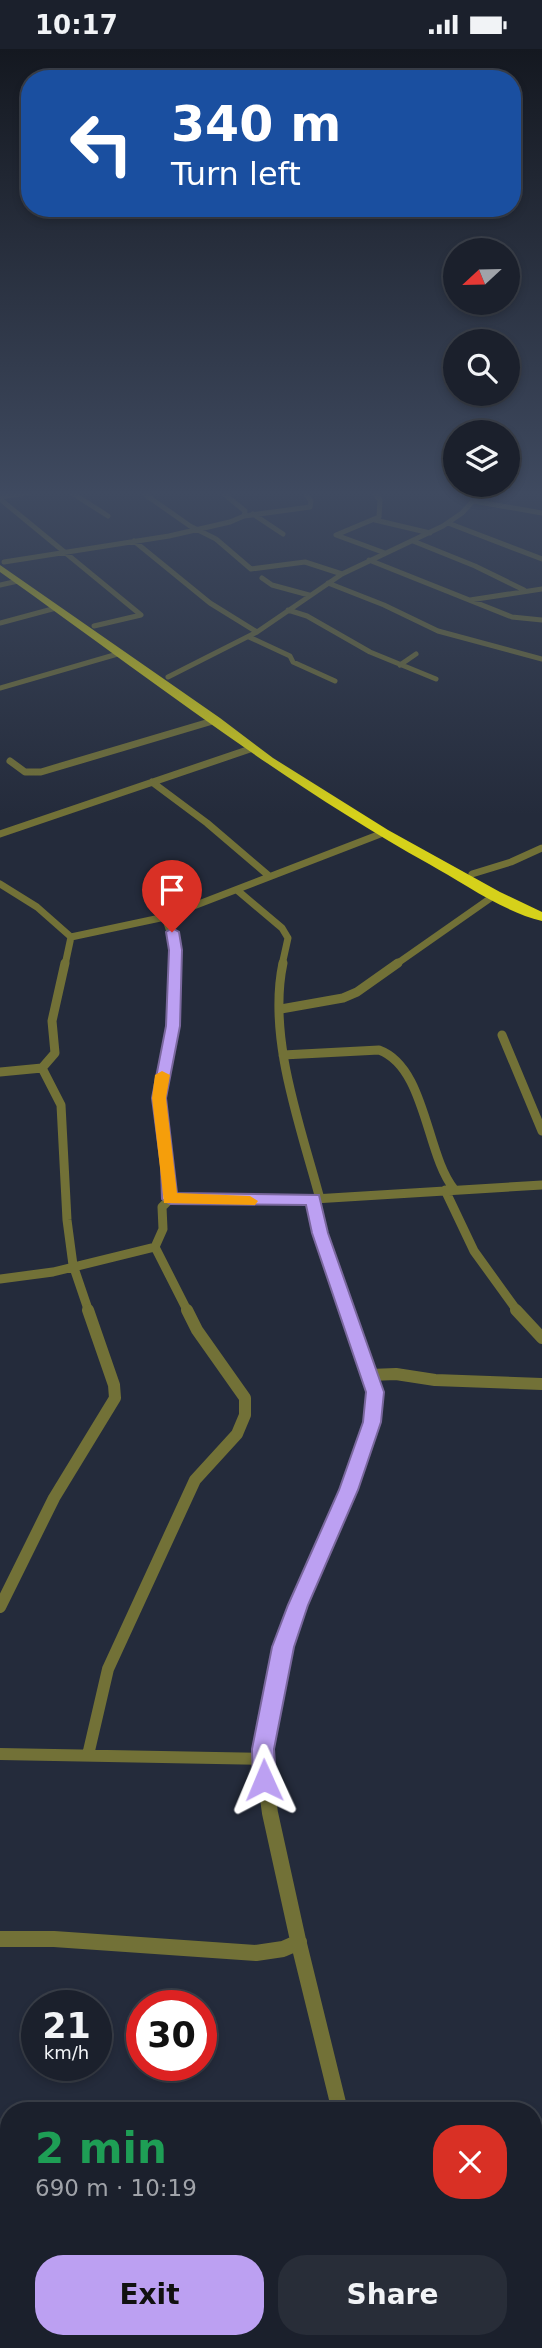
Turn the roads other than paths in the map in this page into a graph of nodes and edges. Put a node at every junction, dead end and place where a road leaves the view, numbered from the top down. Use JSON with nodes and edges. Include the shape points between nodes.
{"nodes":[{"id":1,"x":45,"y":600,"type":"edge"},
{"id":2,"x":56,"y":600,"type":"edge"},
{"id":3,"x":124,"y":600,"type":"edge"},
{"id":4,"x":208,"y":600,"type":"edge"},
{"id":5,"x":302,"y":600,"type":"edge"},
{"id":6,"x":372,"y":600,"type":"edge"},
{"id":7,"x":470,"y":600,"type":"edge"},
{"id":8,"x":56,"y":608,"type":"junction"},
{"id":9,"x":288,"y":610,"type":"junction"},
{"id":10,"x":541,"y":620,"type":"edge"},
{"id":11,"x":0,"y":623,"type":"edge"},
{"id":12,"x":94,"y":626,"type":"junction"},
{"id":13,"x":257,"y":632,"type":"junction"},
{"id":14,"x":249,"y":636,"type":"junction"},
{"id":15,"x":121,"y":653,"type":"junction"},
{"id":16,"x":416,"y":654,"type":"dead end"},
{"id":17,"x":542,"y":659,"type":"edge"},
{"id":18,"x":400,"y":665,"type":"junction"},
{"id":19,"x":168,"y":677,"type":"junction"},
{"id":20,"x":436,"y":679,"type":"dead end"},
{"id":21,"x":335,"y":681,"type":"dead end"},
{"id":22,"x":0,"y":688,"type":"edge"},
{"id":23,"x":216,"y":720,"type":"junction"},
{"id":24,"x":253,"y":748,"type":"junction"},
{"id":25,"x":10,"y":761,"type":"dead end"},
{"id":26,"x":152,"y":782,"type":"junction"},
{"id":27,"x":383,"y":833,"type":"junction"},
{"id":28,"x":0,"y":834,"type":"edge"},
{"id":29,"x":542,"y":848,"type":"edge"},
{"id":30,"x":472,"y":874,"type":"junction"},
{"id":31,"x":269,"y":876,"type":"junction"},
{"id":32,"x":0,"y":884,"type":"edge"},
{"id":33,"x":237,"y":890,"type":"junction"},
{"id":34,"x":495,"y":895,"type":"junction"},
{"id":35,"x":542,"y":908,"type":"edge"},
{"id":36,"x":542,"y":917,"type":"edge"},
{"id":37,"x":165,"y":918,"type":"junction"},
{"id":38,"x":71,"y":937,"type":"junction"},
{"id":39,"x":281,"y":1009,"type":"junction"},
{"id":40,"x":502,"y":1035,"type":"dead end"},
{"id":41,"x":283,"y":1055,"type":"junction"},
{"id":42,"x":42,"y":1068,"type":"junction"},
{"id":43,"x":0,"y":1072,"type":"edge"},
{"id":44,"x":542,"y":1131,"type":"edge"},
{"id":45,"x":542,"y":1185,"type":"edge"},
{"id":46,"x":450,"y":1189,"type":"junction"},
{"id":47,"x":170,"y":1199,"type":"junction"},
{"id":48,"x":317,"y":1199,"type":"junction"},
{"id":49,"x":155,"y":1247,"type":"junction"},
{"id":50,"x":73,"y":1265,"type":"junction"},
{"id":51,"x":0,"y":1279,"type":"edge"},
{"id":52,"x":542,"y":1338,"type":"edge"},
{"id":53,"x":370,"y":1374,"type":"junction"},
{"id":54,"x":542,"y":1384,"type":"edge"},
{"id":55,"x":0,"y":1607,"type":"edge"},
{"id":56,"x":0,"y":1754,"type":"edge"},
{"id":57,"x":88,"y":1755,"type":"junction"},
{"id":58,"x":264,"y":1759,"type":"junction"},
{"id":59,"x":0,"y":1939,"type":"edge"},
{"id":60,"x":299,"y":1942,"type":"junction"},
{"id":61,"x":338,"y":2102,"type":"edge"}],
"edges":[{"from":1,"to":8,"type":"highway"},
{"from":2,"to":12,"type":"highway"},
{"from":3,"to":12,"type":"street","via":[[141,615]]},
{"from":4,"to":13,"type":"street"},
{"from":5,"to":9,"type":"street"},
{"from":6,"to":17,"type":"street","via":[[447,635]]},
{"from":7,"to":10,"type":"street","via":[[512,617]]},
{"from":8,"to":11,"type":"street"},
{"from":8,"to":15,"type":"highway"},
{"from":9,"to":13,"type":"street"},
{"from":9,"to":18,"type":"street"},
{"from":12,"to":19,"type":"highway"},
{"from":13,"to":14,"type":"street"},
{"from":14,"to":19,"type":"street"},
{"from":14,"to":21,"type":"street"},
{"from":15,"to":22,"type":"street"},
{"from":15,"to":23,"type":"highway"},
{"from":16,"to":18,"type":"street"},
{"from":18,"to":20,"type":"street"},
{"from":19,"to":30,"type":"highway","via":[[279,758]]},
{"from":23,"to":24,"type":"highway"},
{"from":23,"to":25,"type":"street","via":[[41,772],[26,772]]},
{"from":24,"to":26,"type":"street"},
{"from":24,"to":27,"type":"highway"},
{"from":26,"to":28,"type":"street"},
{"from":26,"to":31,"type":"street"},
{"from":27,"to":31,"type":"street"},
{"from":27,"to":34,"type":"highway"},
{"from":29,"to":30,"type":"street"},
{"from":30,"to":35,"type":"highway"},
{"from":31,"to":33,"type":"street"},
{"from":32,"to":38,"type":"street","via":[[37,907]]},
{"from":33,"to":37,"type":"street"},
{"from":33,"to":39,"type":"street","via":[[287,936],[278,979]]},
{"from":34,"to":36,"type":"highway"},
{"from":34,"to":39,"type":"street","via":[[356,992]]},
{"from":37,"to":38,"type":"street"},
{"from":37,"to":47,"type":"street","via":[[176,950],[173,1026],[159,1098]]},
{"from":38,"to":42,"type":"street","via":[[52,1014],[55,1053]]},
{"from":39,"to":41,"type":"street"},
{"from":40,"to":44,"type":"street"},
{"from":41,"to":46,"type":"street","via":[[379,1050],[390,1054],[431,1130]]},
{"from":41,"to":48,"type":"street"},
{"from":42,"to":43,"type":"street"},
{"from":42,"to":50,"type":"street","via":[[61,1105]]},
{"from":45,"to":46,"type":"street"},
{"from":46,"to":48,"type":"street"},
{"from":46,"to":52,"type":"street","via":[[455,1218],[484,1270]]},
{"from":47,"to":48,"type":"street"},
{"from":47,"to":49,"type":"street","via":[[162,1207],[163,1229]]},
{"from":48,"to":53,"type":"street","via":[[314,1213],[323,1243]]},
{"from":49,"to":50,"type":"street"},
{"from":49,"to":57,"type":"street","via":[[197,1330],[245,1398],[245,1415],[237,1434],[195,1480],[108,1669]]},
{"from":50,"to":51,"type":"street"},
{"from":50,"to":55,"type":"street","via":[[115,1398],[54,1498]]},
{"from":53,"to":54,"type":"street"},
{"from":53,"to":58,"type":"street","via":[[375,1392],[372,1422],[349,1490],[283,1647]]},
{"from":56,"to":57,"type":"street","via":[[29,1758]]},
{"from":57,"to":58,"type":"street"},
{"from":58,"to":60,"type":"street","via":[[273,1828]]},
{"from":59,"to":60,"type":"street","via":[[256,1953]]},
{"from":60,"to":61,"type":"street"}]}
